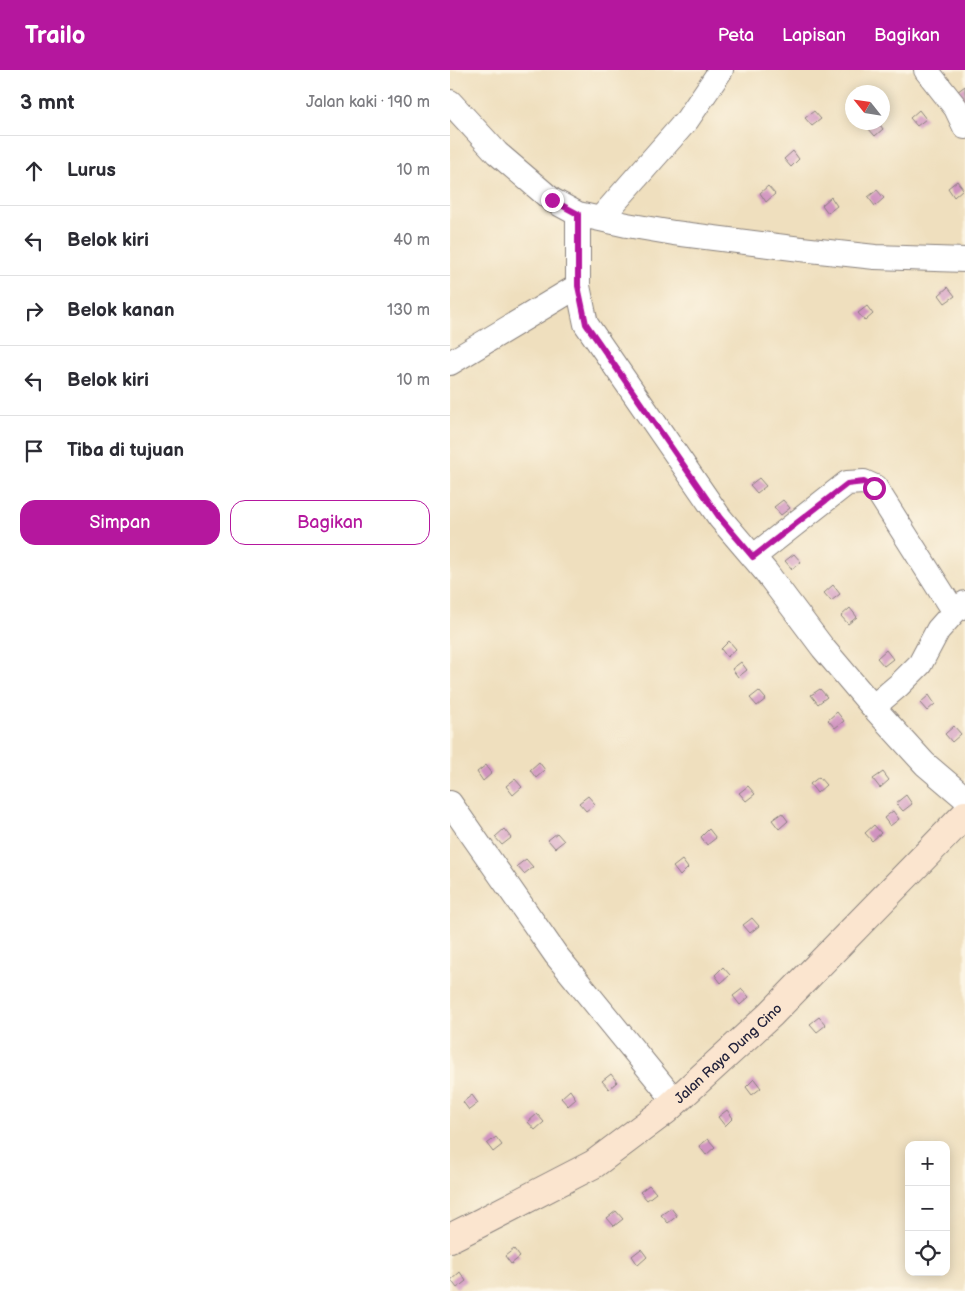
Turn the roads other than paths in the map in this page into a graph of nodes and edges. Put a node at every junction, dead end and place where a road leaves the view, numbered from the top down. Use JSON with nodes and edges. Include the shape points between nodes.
{"nodes":[{"id":1,"x":721,"y":70,"type":"edge"},
{"id":2,"x":926,"y":70,"type":"edge"},
{"id":3,"x":450,"y":102,"type":"edge"},
{"id":4,"x":965,"y":127,"type":"edge"},
{"id":5,"x":589,"y":216,"type":"junction"},
{"id":6,"x":965,"y":260,"type":"edge"},
{"id":7,"x":578,"y":286,"type":"junction"},
{"id":8,"x":450,"y":363,"type":"edge"},
{"id":9,"x":753,"y":557,"type":"junction"},
{"id":10,"x":960,"y":607,"type":"edge"},
{"id":11,"x":873,"y":707,"type":"junction"},
{"id":12,"x":965,"y":798,"type":"edge"},
{"id":13,"x":450,"y":803,"type":"edge"},
{"id":14,"x":965,"y":815,"type":"edge"},
{"id":15,"x":675,"y":1101,"type":"junction"},
{"id":16,"x":450,"y":1238,"type":"edge"}],
"edges":[{"from":1,"to":5,"type":"street","via":[[687,120]]},
{"from":2,"to":4,"type":"street","via":[[956,108]]},
{"from":3,"to":5,"type":"street","via":[[497,153],[552,200]]},
{"from":5,"to":6,"type":"street","via":[[674,233],[801,249],[875,257]]},
{"from":5,"to":7,"type":"street"},
{"from":7,"to":8,"type":"street"},
{"from":7,"to":9,"type":"street","via":[[586,324],[720,518]]},
{"from":9,"to":10,"type":"street","via":[[847,484],[864,482],[874,488]]},
{"from":9,"to":11,"type":"street"},
{"from":10,"to":11,"type":"street","via":[[938,630],[920,664]]},
{"from":11,"to":12,"type":"street","via":[[925,764]]},
{"from":13,"to":15,"type":"street","via":[[556,954]]},
{"from":14,"to":15,"type":"street","name":"Jalan Raya Dung Cino","via":[[770,1015]]},
{"from":15,"to":16,"type":"street","name":"Jalan Raya Dung Cino","via":[[594,1164]]}]}
